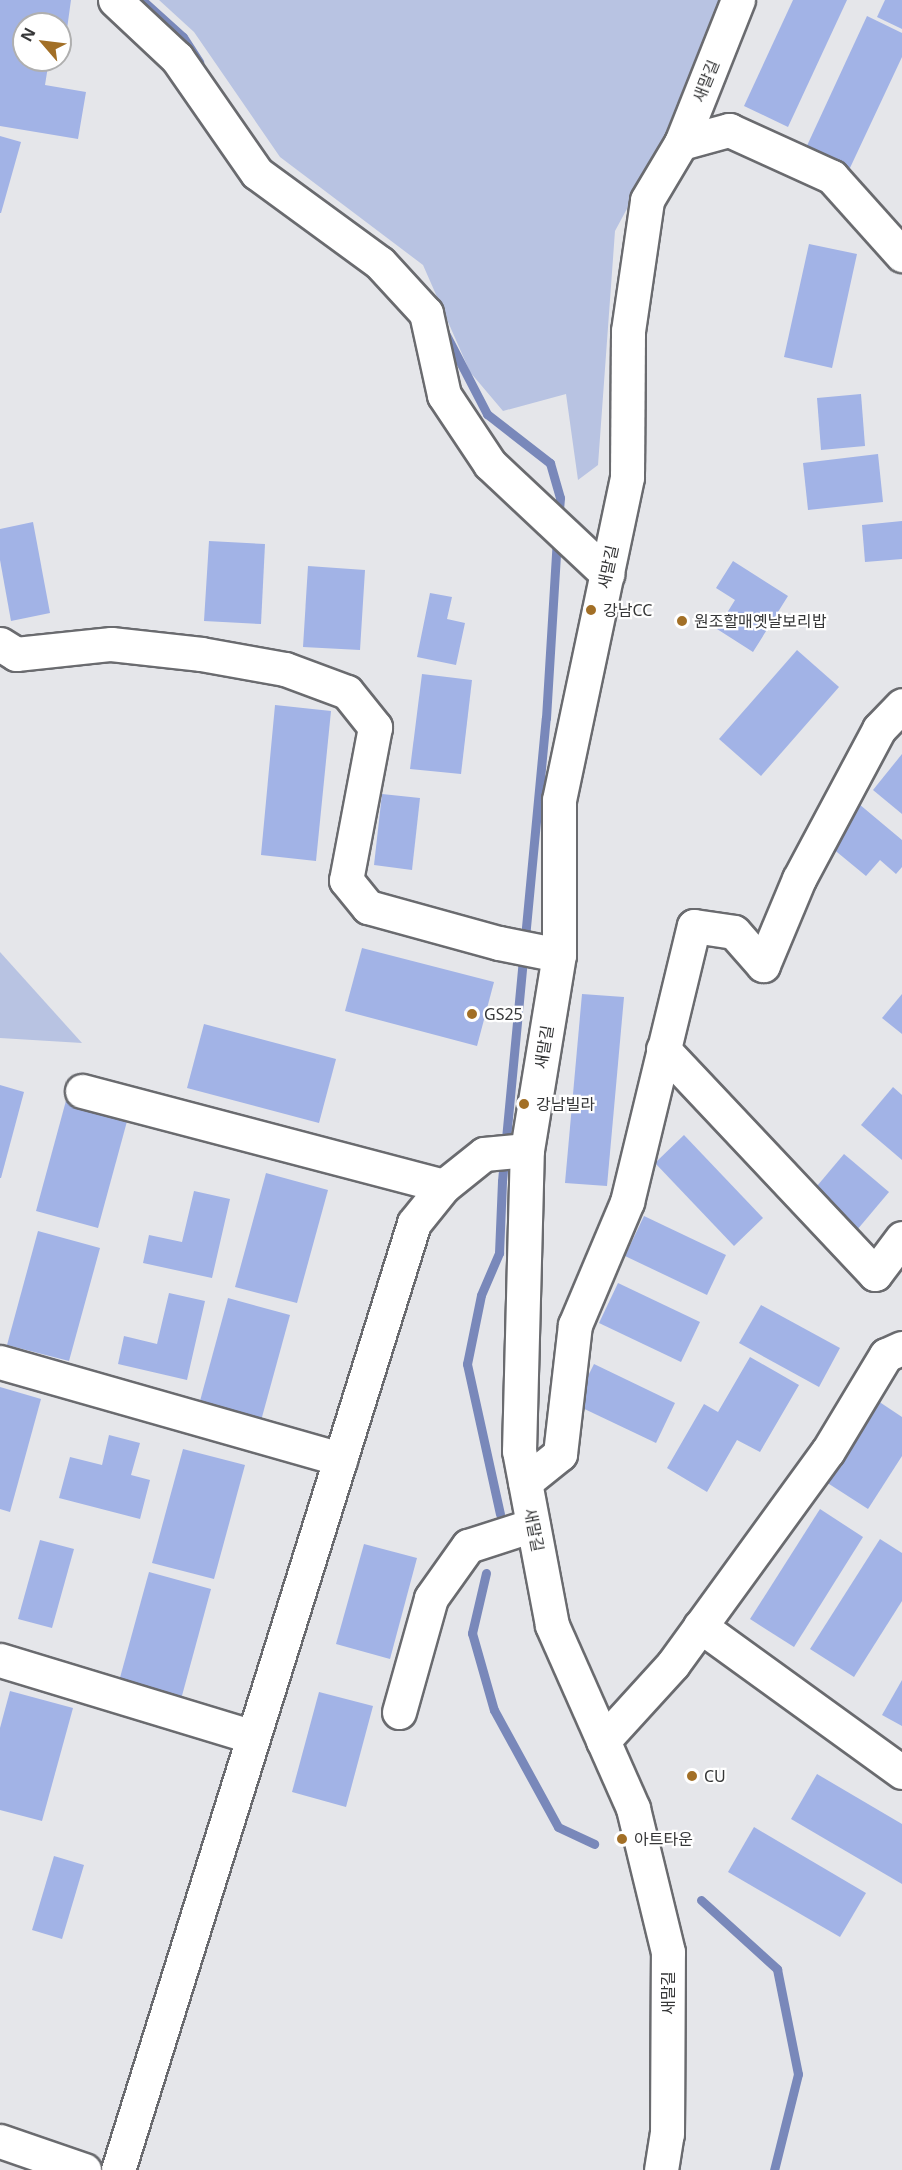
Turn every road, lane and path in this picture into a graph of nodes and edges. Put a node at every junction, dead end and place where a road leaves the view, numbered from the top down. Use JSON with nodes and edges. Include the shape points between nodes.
{"nodes":[{"id":1,"x":115,"y":0,"type":"edge"},
{"id":2,"x":738,"y":0,"type":"edge"},
{"id":3,"x":681,"y":143,"type":"junction"},
{"id":4,"x":902,"y":255,"type":"edge"},
{"id":5,"x":607,"y":574,"type":"junction"},
{"id":6,"x":0,"y":644,"type":"edge"},
{"id":7,"x":902,"y":705,"type":"edge"},
{"id":8,"x":559,"y":955,"type":"junction"},
{"id":9,"x":663,"y":1049,"type":"junction"},
{"id":10,"x":82,"y":1090,"type":"dead end"},
{"id":11,"x":526,"y":1150,"type":"junction"},
{"id":12,"x":444,"y":1186,"type":"junction"},
{"id":13,"x":902,"y":1238,"type":"edge"},
{"id":14,"x":902,"y":1348,"type":"edge"},
{"id":15,"x":0,"y":1362,"type":"edge"},
{"id":16,"x":340,"y":1459,"type":"junction"},
{"id":17,"x":525,"y":1482,"type":"junction"},
{"id":18,"x":533,"y":1525,"type":"junction"},
{"id":19,"x":700,"y":1626,"type":"junction"},
{"id":20,"x":0,"y":1660,"type":"edge"},
{"id":21,"x":399,"y":1712,"type":"dead end"},
{"id":22,"x":253,"y":1737,"type":"junction"},
{"id":23,"x":603,"y":1741,"type":"junction"},
{"id":24,"x":902,"y":1772,"type":"edge"},
{"id":25,"x":0,"y":2141,"type":"edge"},
{"id":26,"x":84,"y":2170,"type":"edge"},
{"id":27,"x":118,"y":2170,"type":"edge"},
{"id":28,"x":661,"y":2170,"type":"edge"}],
"edges":[{"from":1,"to":5,"type":"street","via":[[177,58],[257,173],[380,263],[426,313],[444,395],[490,464]]},
{"from":2,"to":3,"type":"street","name":"새말길"},
{"from":3,"to":4,"type":"street","via":[[729,130],[832,177]]},
{"from":3,"to":5,"type":"street","name":"새말길","via":[[646,200],[628,331],[627,477]]},
{"from":5,"to":8,"type":"street","name":"새말길","via":[[559,800]]},
{"from":6,"to":8,"type":"street","via":[[16,654],[111,644],[201,654],[285,669],[347,692],[375,727],[346,880],[368,907]]},
{"from":7,"to":9,"type":"street","via":[[879,729],[868,749],[799,879],[763,965],[734,932],[694,926]]},
{"from":8,"to":11,"type":"street","name":"새말길"},
{"from":9,"to":13,"type":"street","via":[[875,1274]]},
{"from":9,"to":17,"type":"street","via":[[627,1202],[575,1325],[561,1454]]},
{"from":10,"to":12,"type":"street"},
{"from":11,"to":12,"type":"street","via":[[484,1154]]},
{"from":11,"to":17,"type":"street","name":"새말길","via":[[519,1451]]},
{"from":12,"to":16,"type":"street","via":[[414,1223]]},
{"from":14,"to":19,"type":"street","via":[[886,1355],[828,1451]]},
{"from":15,"to":16,"type":"street"},
{"from":16,"to":22,"type":"street"},
{"from":17,"to":18,"type":"street","name":"새말길"},
{"from":18,"to":21,"type":"street","via":[[468,1546],[431,1598]]},
{"from":18,"to":23,"type":"street","name":"새말길","via":[[552,1625]]},
{"from":19,"to":23,"type":"street","via":[[673,1664]]},
{"from":19,"to":24,"type":"street"},
{"from":20,"to":22,"type":"street"},
{"from":22,"to":27,"type":"street"},
{"from":23,"to":28,"type":"street","name":"새말길","via":[[633,1808],[668,1952],[667,2133]]},
{"from":25,"to":26,"type":"street"}]}
